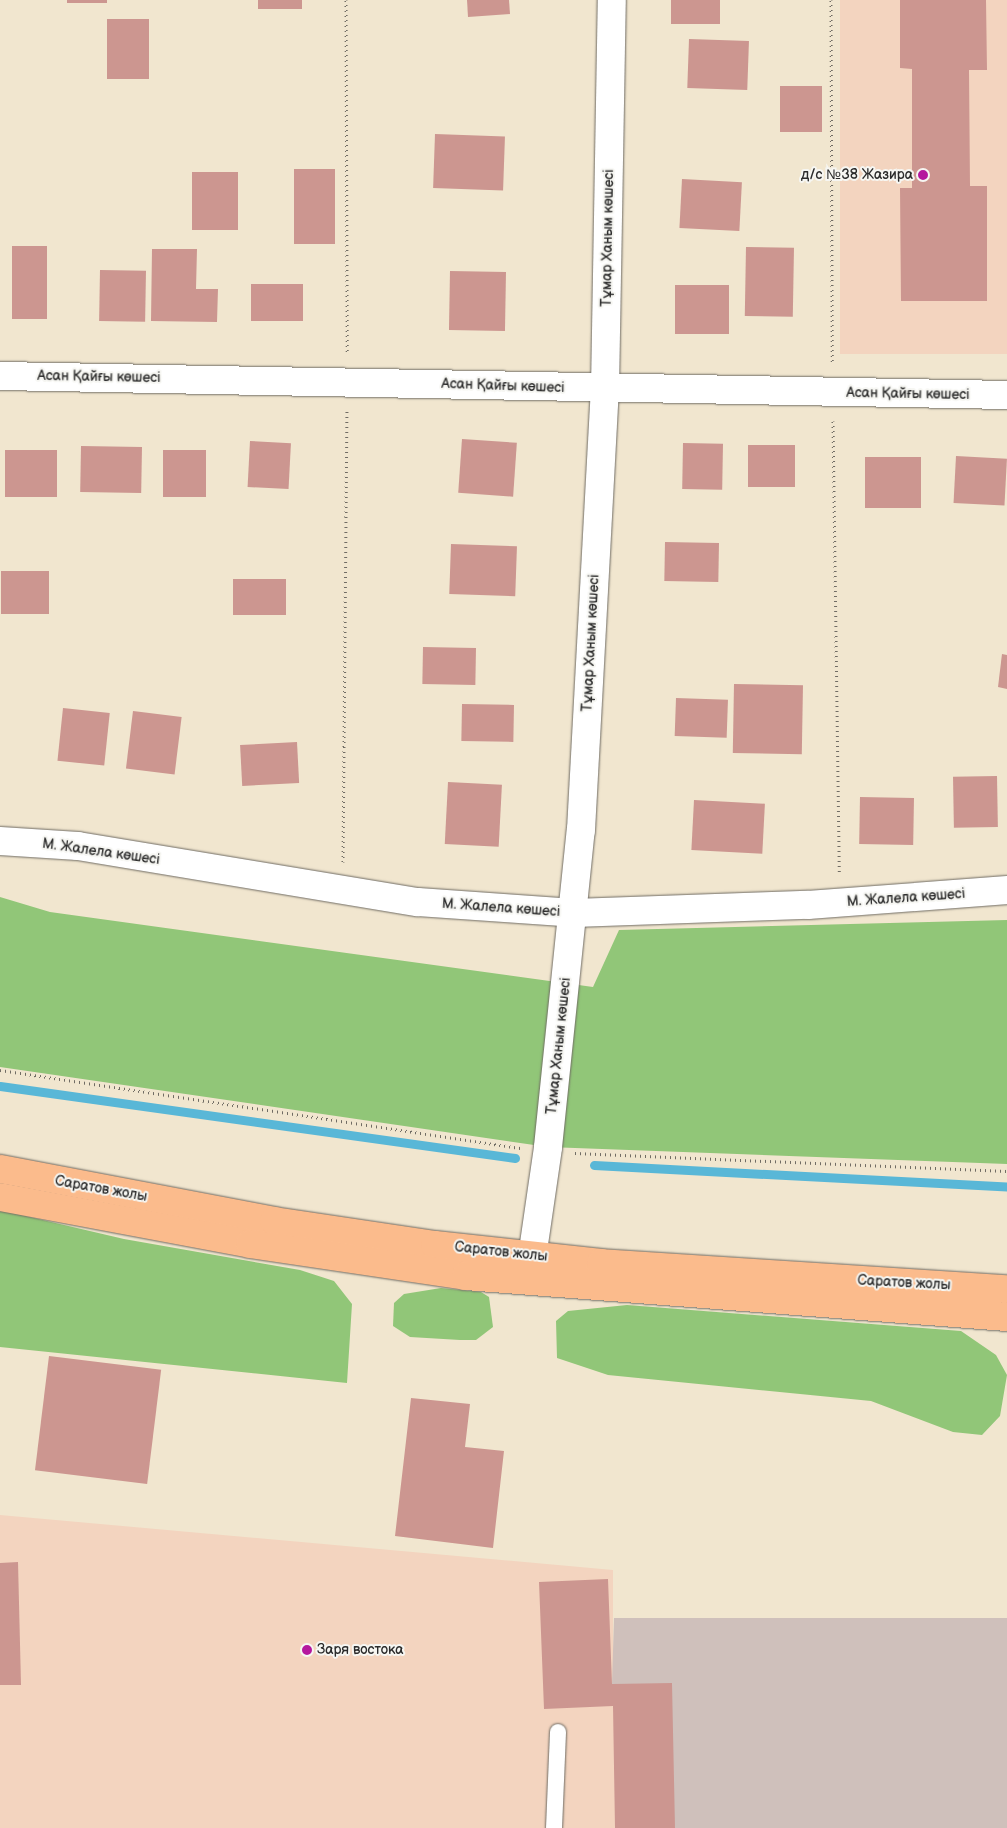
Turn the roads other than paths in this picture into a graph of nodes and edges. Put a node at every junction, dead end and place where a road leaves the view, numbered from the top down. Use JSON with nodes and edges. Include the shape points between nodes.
{"nodes":[{"id":1,"x":612,"y":0,"type":"edge"},
{"id":2,"x":0,"y":376,"type":"edge"},
{"id":3,"x":605,"y":390,"type":"junction"},
{"id":4,"x":1007,"y":395,"type":"edge"},
{"id":5,"x":0,"y":840,"type":"edge"},
{"id":6,"x":1007,"y":890,"type":"edge"},
{"id":7,"x":574,"y":912,"type":"junction"},
{"id":8,"x":0,"y":1169,"type":"edge"},
{"id":9,"x":0,"y":1197,"type":"edge"},
{"id":10,"x":532,"y":1256,"type":"junction"},
{"id":11,"x":529,"y":1282,"type":"junction"},
{"id":12,"x":1007,"y":1289,"type":"edge"},
{"id":13,"x":1007,"y":1317,"type":"edge"},
{"id":14,"x":558,"y":1732,"type":"dead end"},
{"id":15,"x":554,"y":1828,"type":"edge"}],
"edges":[{"from":1,"to":3,"type":"street","name":"Тұмар Ханым көшесі"},
{"from":2,"to":3,"type":"street","name":"Асан Қайғы көшесі","via":[[347,381]]},
{"from":3,"to":4,"type":"street","name":"Асан Қайғы көшесі"},
{"from":3,"to":7,"type":"street","name":"Тұмар Ханым көшесі"},
{"from":5,"to":7,"type":"street","name":"М. Жалела көшесі","via":[[78,846],[418,902]]},
{"from":6,"to":7,"type":"street","name":"М. Жалела көшесі","via":[[839,903]]},
{"from":7,"to":10,"type":"street","name":"Тұмар Ханым көшесі","via":[[548,1152]]},
{"from":8,"to":10,"type":"main road","name":"Саратов жолы","via":[[274,1221]]},
{"from":9,"to":11,"type":"main road","name":"Саратов жолы","via":[[250,1244]]},
{"from":10,"to":11,"type":"street","name":"Тұмар Ханым көшесі"},
{"from":10,"to":12,"type":"main road","name":"Саратов жолы"},
{"from":11,"to":13,"type":"main road","name":"Саратов жолы"},
{"from":14,"to":15,"type":"lane"}]}
